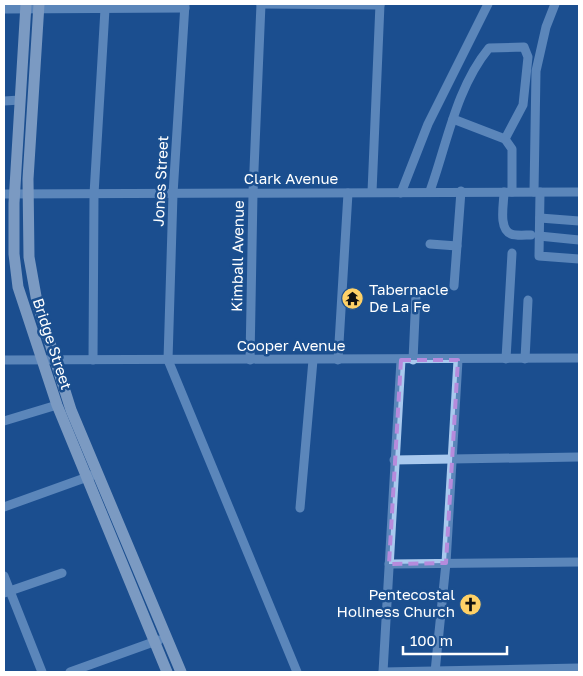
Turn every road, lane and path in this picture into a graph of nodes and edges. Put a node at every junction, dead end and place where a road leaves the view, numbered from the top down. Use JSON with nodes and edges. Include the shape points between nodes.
{"nodes":[{"id":1,"x":261,"y":4,"type":"edge"},
{"id":2,"x":488,"y":4,"type":"edge"},
{"id":3,"x":555,"y":4,"type":"edge"},
{"id":4,"x":380,"y":5,"type":"edge"},
{"id":5,"x":26,"y":6,"type":"edge"},
{"id":6,"x":39,"y":6,"type":"edge"},
{"id":7,"x":185,"y":6,"type":"edge"},
{"id":8,"x":4,"y":8,"type":"edge"},
{"id":9,"x":105,"y":9,"type":"junction"},
{"id":10,"x":20,"y":100,"type":"junction"},
{"id":11,"x":4,"y":101,"type":"edge"},
{"id":12,"x":453,"y":119,"type":"junction"},
{"id":13,"x":506,"y":139,"type":"junction"},
{"id":14,"x":430,"y":191,"type":"junction"},
{"id":15,"x":372,"y":192,"type":"junction"},
{"id":16,"x":461,"y":192,"type":"junction"},
{"id":17,"x":508,"y":192,"type":"junction"},
{"id":18,"x":537,"y":192,"type":"junction"},
{"id":19,"x":579,"y":192,"type":"edge"},
{"id":20,"x":28,"y":193,"type":"junction"},
{"id":21,"x":253,"y":193,"type":"junction"},
{"id":22,"x":348,"y":193,"type":"junction"},
{"id":23,"x":401,"y":193,"type":"junction"},
{"id":24,"x":9,"y":194,"type":"edge"},
{"id":25,"x":94,"y":194,"type":"junction"},
{"id":26,"x":173,"y":194,"type":"junction"},
{"id":27,"x":540,"y":218,"type":"junction"},
{"id":28,"x":579,"y":221,"type":"edge"},
{"id":29,"x":535,"y":236,"type":"junction"},
{"id":30,"x":579,"y":240,"type":"edge"},
{"id":31,"x":430,"y":244,"type":"dead end"},
{"id":32,"x":457,"y":246,"type":"junction"},
{"id":33,"x":512,"y":253,"type":"dead end"},
{"id":34,"x":579,"y":259,"type":"edge"},
{"id":35,"x":454,"y":286,"type":"dead end"},
{"id":36,"x":416,"y":294,"type":"dead end"},
{"id":37,"x":528,"y":300,"type":"dead end"},
{"id":38,"x":579,"y":358,"type":"edge"},
{"id":39,"x":41,"y":359,"type":"junction"},
{"id":40,"x":54,"y":359,"type":"junction"},
{"id":41,"x":506,"y":359,"type":"junction"},
{"id":42,"x":524,"y":359,"type":"junction"},
{"id":43,"x":4,"y":360,"type":"edge"},
{"id":44,"x":93,"y":360,"type":"junction"},
{"id":45,"x":168,"y":360,"type":"junction"},
{"id":46,"x":250,"y":360,"type":"junction"},
{"id":47,"x":314,"y":360,"type":"junction"},
{"id":48,"x":338,"y":360,"type":"junction"},
{"id":49,"x":401,"y":360,"type":"junction"},
{"id":50,"x":413,"y":360,"type":"junction"},
{"id":51,"x":458,"y":360,"type":"junction"},
{"id":52,"x":57,"y":404,"type":"junction"},
{"id":53,"x":4,"y":421,"type":"edge"},
{"id":54,"x":579,"y":457,"type":"edge"},
{"id":55,"x":452,"y":459,"type":"junction"},
{"id":56,"x":394,"y":460,"type":"junction"},
{"id":57,"x":92,"y":476,"type":"junction"},
{"id":58,"x":4,"y":507,"type":"edge"},
{"id":59,"x":300,"y":508,"type":"dead end"},
{"id":60,"x":579,"y":562,"type":"edge"},
{"id":61,"x":446,"y":563,"type":"junction"},
{"id":62,"x":389,"y":564,"type":"junction"},
{"id":63,"x":62,"y":573,"type":"dead end"},
{"id":64,"x":4,"y":576,"type":"edge"},
{"id":65,"x":7,"y":592,"type":"edge"},
{"id":66,"x":166,"y":637,"type":"junction"},
{"id":67,"x":155,"y":642,"type":"junction"},
{"id":68,"x":579,"y":668,"type":"edge"},
{"id":69,"x":42,"y":672,"type":"edge"},
{"id":70,"x":70,"y":672,"type":"edge"},
{"id":71,"x":167,"y":672,"type":"edge"},
{"id":72,"x":181,"y":672,"type":"edge"},
{"id":73,"x":297,"y":672,"type":"edge"},
{"id":74,"x":383,"y":672,"type":"edge"},
{"id":75,"x":435,"y":672,"type":"edge"}],
"edges":[{"from":1,"to":4,"type":"street"},
{"from":1,"to":21,"type":"street","name":"Kimball Avenue"},
{"from":2,"to":23,"type":"street","via":[[428,124]]},
{"from":3,"to":18,"type":"street","via":[[536,71]]},
{"from":4,"to":15,"type":"street"},
{"from":5,"to":6,"type":"street"},
{"from":5,"to":8,"type":"street"},
{"from":5,"to":10,"type":"main road","name":"Bridge Street"},
{"from":6,"to":9,"type":"street"},
{"from":6,"to":20,"type":"main road","name":"Bridge Street"},
{"from":7,"to":9,"type":"street"},
{"from":7,"to":26,"type":"street","name":"Jones Street"},
{"from":9,"to":25,"type":"street"},
{"from":10,"to":11,"type":"street"},
{"from":10,"to":24,"type":"main road","name":"Bridge Street"},
{"from":12,"to":13,"type":"street"},
{"from":12,"to":13,"type":"street","via":[[479,60],[489,48],[524,47],[528,57],[523,105]]},
{"from":12,"to":14,"type":"street"},
{"from":13,"to":17,"type":"street","via":[[512,149]]},
{"from":14,"to":16,"type":"street","name":"Clark Avenue"},
{"from":14,"to":23,"type":"street","name":"Clark Avenue"},
{"from":15,"to":22,"type":"street","name":"Clark Avenue"},
{"from":15,"to":23,"type":"street","name":"Clark Avenue"},
{"from":16,"to":17,"type":"street","name":"Clark Avenue"},
{"from":16,"to":32,"type":"street"},
{"from":17,"to":18,"type":"street","name":"Clark Avenue"},
{"from":17,"to":29,"type":"street","via":[[506,230],[511,234]]},
{"from":18,"to":19,"type":"street","name":"Clark Avenue"},
{"from":18,"to":27,"type":"street"},
{"from":20,"to":24,"type":"street","name":"Clark Avenue"},
{"from":20,"to":25,"type":"street","name":"Clark Avenue"},
{"from":20,"to":40,"type":"main road","name":"Bridge Street","via":[[36,302]]},
{"from":21,"to":22,"type":"street","name":"Clark Avenue"},
{"from":21,"to":26,"type":"street","name":"Clark Avenue"},
{"from":21,"to":46,"type":"street","name":"Kimball Avenue"},
{"from":22,"to":48,"type":"street"},
{"from":24,"to":39,"type":"main road","name":"Bridge Street","via":[[18,287]]},
{"from":25,"to":26,"type":"street","name":"Clark Avenue"},
{"from":25,"to":44,"type":"street"},
{"from":26,"to":45,"type":"street","name":"Jones Street"},
{"from":27,"to":28,"type":"street"},
{"from":27,"to":29,"type":"street"},
{"from":29,"to":30,"type":"street"},
{"from":29,"to":34,"type":"street","via":[[539,256]]},
{"from":31,"to":32,"type":"street"},
{"from":32,"to":35,"type":"street"},
{"from":33,"to":41,"type":"street"},
{"from":36,"to":50,"type":"street"},
{"from":37,"to":42,"type":"street"},
{"from":38,"to":42,"type":"street","name":"Cooper Avenue"},
{"from":39,"to":40,"type":"street","name":"Cooper Avenue"},
{"from":39,"to":43,"type":"street","name":"Cooper Avenue"},
{"from":39,"to":52,"type":"main road","name":"Bridge Street"},
{"from":40,"to":44,"type":"street","name":"Cooper Avenue"},
{"from":40,"to":57,"type":"main road","name":"Bridge Street"},
{"from":41,"to":42,"type":"street","name":"Cooper Avenue"},
{"from":41,"to":51,"type":"street","name":"Cooper Avenue"},
{"from":44,"to":45,"type":"street","name":"Cooper Avenue"},
{"from":45,"to":46,"type":"street","name":"Cooper Avenue"},
{"from":45,"to":73,"type":"street"},
{"from":46,"to":47,"type":"street","name":"Cooper Avenue"},
{"from":47,"to":48,"type":"street","name":"Cooper Avenue"},
{"from":47,"to":59,"type":"street"},
{"from":48,"to":49,"type":"street","name":"Cooper Avenue"},
{"from":49,"to":50,"type":"street","name":"Cooper Avenue"},
{"from":49,"to":56,"type":"street"},
{"from":50,"to":51,"type":"street","name":"Cooper Avenue"},
{"from":51,"to":55,"type":"street"},
{"from":52,"to":53,"type":"street"},
{"from":52,"to":57,"type":"main road","name":"Bridge Street"},
{"from":54,"to":55,"type":"street"},
{"from":55,"to":56,"type":"street"},
{"from":55,"to":61,"type":"street"},
{"from":56,"to":62,"type":"street"},
{"from":57,"to":58,"type":"street"},
{"from":57,"to":66,"type":"main road","name":"Bridge Street"},
{"from":57,"to":67,"type":"main road","name":"Bridge Street"},
{"from":60,"to":61,"type":"street"},
{"from":61,"to":62,"type":"street"},
{"from":61,"to":75,"type":"street"},
{"from":62,"to":74,"type":"street"},
{"from":63,"to":65,"type":"street"},
{"from":64,"to":65,"type":"street"},
{"from":65,"to":69,"type":"street"},
{"from":66,"to":67,"type":"street"},
{"from":66,"to":72,"type":"main road","name":"Bridge Street"},
{"from":67,"to":70,"type":"street"},
{"from":67,"to":71,"type":"main road","name":"Bridge Street"},
{"from":68,"to":75,"type":"street"},
{"from":74,"to":75,"type":"street"}]}
